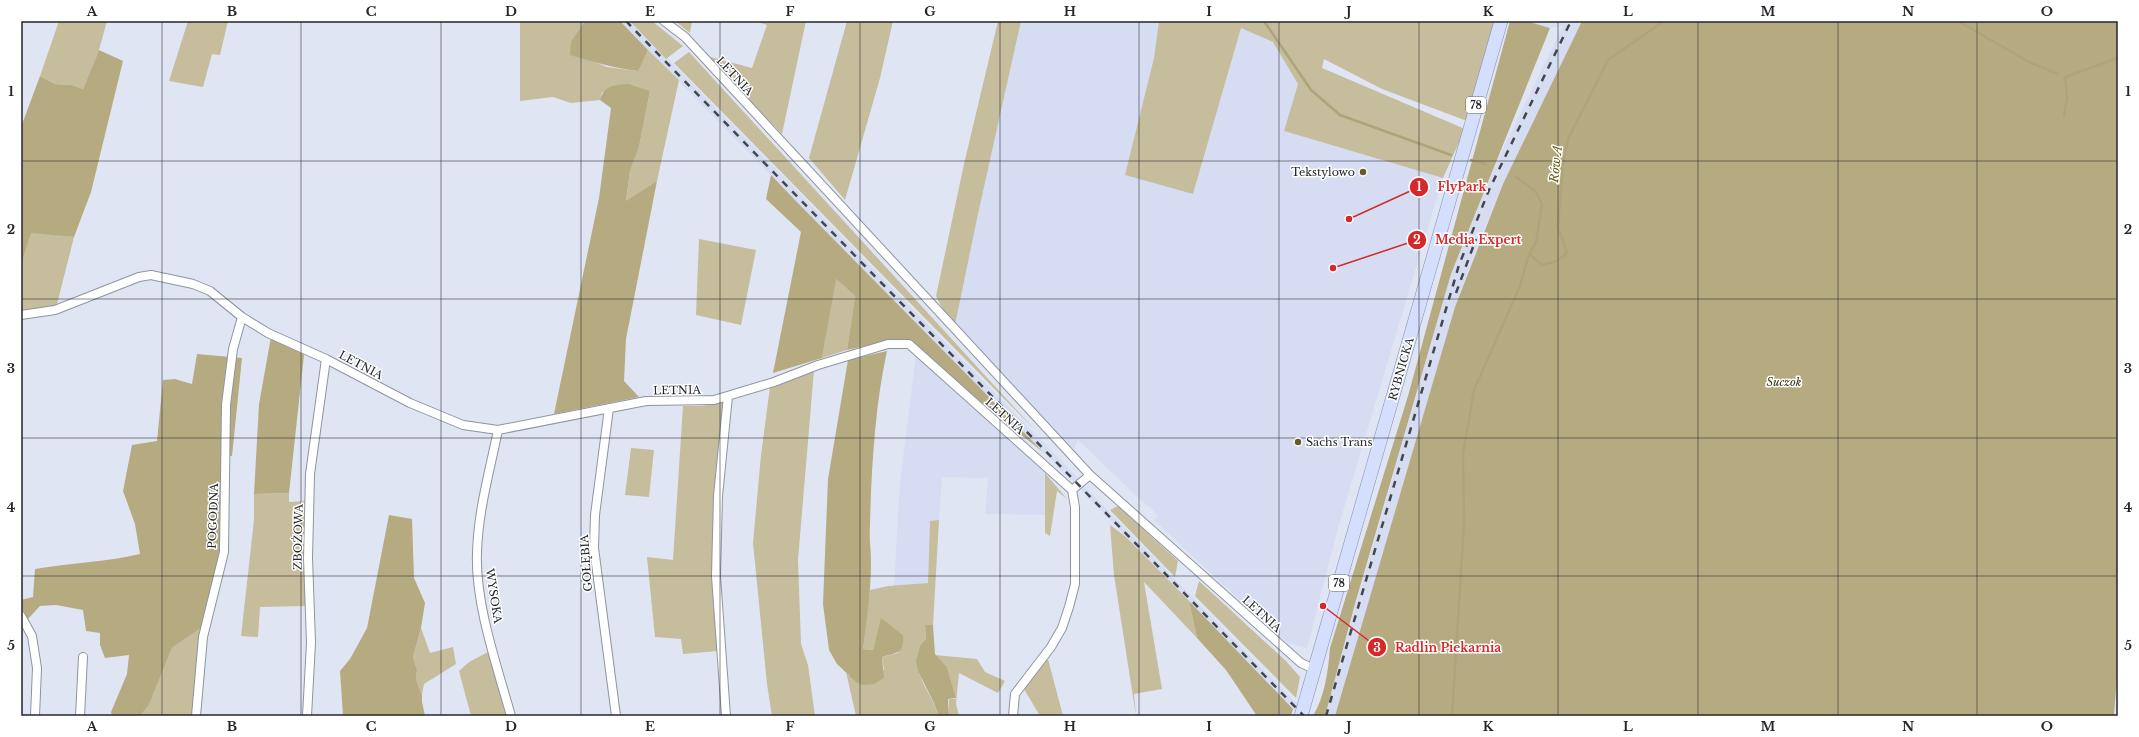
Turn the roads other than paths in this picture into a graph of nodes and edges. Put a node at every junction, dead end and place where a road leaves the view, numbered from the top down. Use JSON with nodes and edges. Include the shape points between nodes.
{"nodes":[{"id":1,"x":664,"y":21,"type":"edge"},
{"id":2,"x":1501,"y":21,"type":"edge"},
{"id":3,"x":21,"y":315,"type":"edge"},
{"id":4,"x":242,"y":317,"type":"junction"},
{"id":5,"x":326,"y":359,"type":"junction"},
{"id":6,"x":728,"y":396,"type":"junction"},
{"id":7,"x":609,"y":408,"type":"junction"},
{"id":8,"x":498,"y":430,"type":"junction"},
{"id":9,"x":1090,"y":475,"type":"junction"},
{"id":10,"x":1072,"y":490,"type":"junction"},
{"id":11,"x":21,"y":616,"type":"edge"},
{"id":12,"x":83,"y":657,"type":"dead end"},
{"id":13,"x":1314,"y":669,"type":"junction"},
{"id":14,"x":35,"y":716,"type":"edge"},
{"id":15,"x":80,"y":716,"type":"edge"},
{"id":16,"x":196,"y":716,"type":"edge"},
{"id":17,"x":307,"y":716,"type":"edge"},
{"id":18,"x":511,"y":716,"type":"edge"},
{"id":19,"x":616,"y":716,"type":"edge"},
{"id":20,"x":726,"y":716,"type":"edge"},
{"id":21,"x":1013,"y":716,"type":"edge"},
{"id":22,"x":1301,"y":716,"type":"edge"}],
"edges":[{"from":1,"to":9,"type":"street","name":"LETNIA","via":[[685,38]]},
{"from":2,"to":13,"type":"main road","name":"RYBNICKA","number":"78"},
{"from":3,"to":4,"type":"street","name":"LETNIA","via":[[55,310],[151,275],[193,284],[210,292]]},
{"from":4,"to":5,"type":"street","name":"LETNIA","via":[[268,333]]},
{"from":4,"to":16,"type":"street","name":"POGODNA","via":[[233,349],[226,405],[224,552],[203,637]]},
{"from":5,"to":8,"type":"street","name":"LETNIA","via":[[410,403],[463,425]]},
{"from":5,"to":17,"type":"street","name":"ZBOŻOWA","via":[[310,474],[308,558],[311,643]]},
{"from":6,"to":7,"type":"street","name":"LETNIA","via":[[714,400],[646,402]]},
{"from":6,"to":10,"type":"street","name":"LETNIA","via":[[888,344],[909,344]]},
{"from":6,"to":20,"type":"street","via":[[718,496],[716,576]]},
{"from":7,"to":8,"type":"street","name":"LETNIA"},
{"from":7,"to":19,"type":"street","name":"GOŁĘBIA","via":[[595,514],[594,548]]},
{"from":8,"to":18,"type":"street","name":"WYSOKA","via":[[480,520],[477,553],[479,586]]},
{"from":9,"to":10,"type":"street"},
{"from":9,"to":13,"type":"street","name":"LETNIA","via":[[1301,663]]},
{"from":10,"to":21,"type":"street","via":[[1075,507],[1075,584],[1069,607],[1062,628],[1051,648],[1015,694]]},
{"from":11,"to":14,"type":"street","via":[[32,636],[37,668]]},
{"from":12,"to":15,"type":"street"},
{"from":13,"to":22,"type":"main road","name":"RYBNICKA","number":"78"}]}
